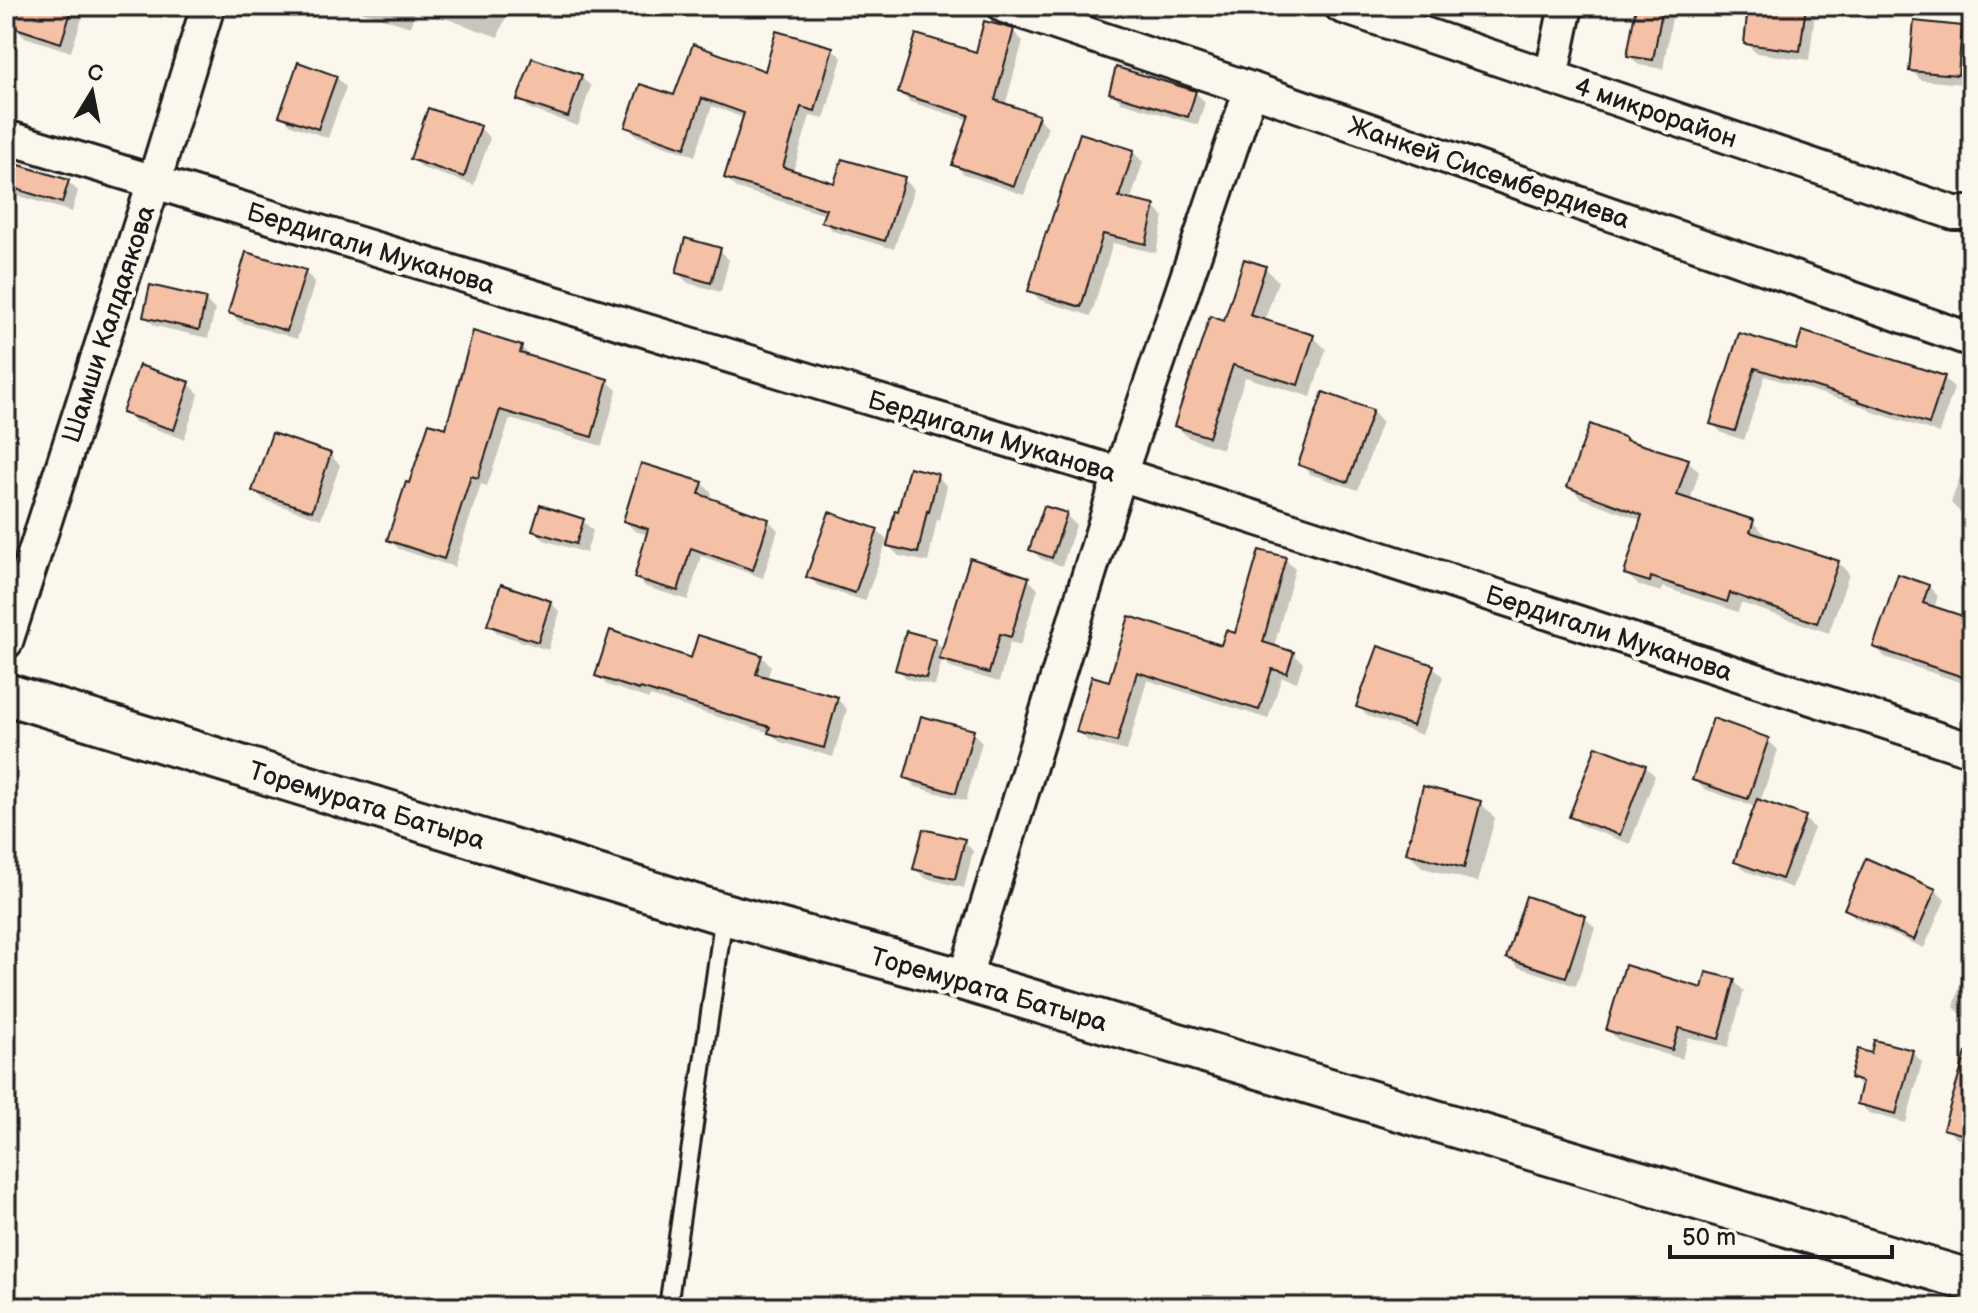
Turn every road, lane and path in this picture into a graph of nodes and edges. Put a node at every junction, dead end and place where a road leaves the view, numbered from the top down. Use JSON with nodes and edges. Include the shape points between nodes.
{"nodes":[{"id":1,"x":208,"y":6,"type":"edge"},
{"id":2,"x":1004,"y":6,"type":"edge"},
{"id":3,"x":1341,"y":6,"type":"edge"},
{"id":4,"x":1566,"y":6,"type":"edge"},
{"id":5,"x":1551,"y":77,"type":"junction"},
{"id":6,"x":1251,"y":89,"type":"junction"},
{"id":7,"x":6,"y":137,"type":"edge"},
{"id":8,"x":154,"y":182,"type":"junction"},
{"id":9,"x":1972,"y":213,"type":"edge"},
{"id":10,"x":1972,"y":340,"type":"edge"},
{"id":11,"x":1120,"y":474,"type":"junction"},
{"id":12,"x":6,"y":642,"type":"edge"},
{"id":13,"x":6,"y":694,"type":"edge"},
{"id":14,"x":1972,"y":750,"type":"edge"},
{"id":15,"x":724,"y":914,"type":"junction"},
{"id":16,"x":964,"y":980,"type":"junction"},
{"id":17,"x":1972,"y":1281,"type":"edge"},
{"id":18,"x":668,"y":1307,"type":"edge"}],
"edges":[{"from":1,"to":8,"type":"street","name":"Шамши Калдаякова"},
{"from":2,"to":6,"type":"street","name":"Жанкей Сисембердиева"},
{"from":3,"to":5,"type":"street","name":"4 микрорайон"},
{"from":4,"to":5,"type":"street"},
{"from":5,"to":9,"type":"street","name":"4 микрорайон","via":[[1954,213]]},
{"from":6,"to":10,"type":"street","name":"Жанкей Сисембердиева"},
{"from":6,"to":11,"type":"street"},
{"from":7,"to":8,"type":"street","name":"Бердигали Муканова"},
{"from":8,"to":11,"type":"street","name":"Бердигали Муканова"},
{"from":8,"to":12,"type":"street","name":"Шамши Калдаякова"},
{"from":11,"to":14,"type":"street","name":"Бердигали Муканова"},
{"from":11,"to":16,"type":"street"},
{"from":13,"to":15,"type":"street","name":"Торемурата Батыра"},
{"from":15,"to":16,"type":"street","name":"Торемурата Батыра"},
{"from":15,"to":18,"type":"lane"},
{"from":16,"to":17,"type":"street","name":"Торемурата Батыра"}]}
